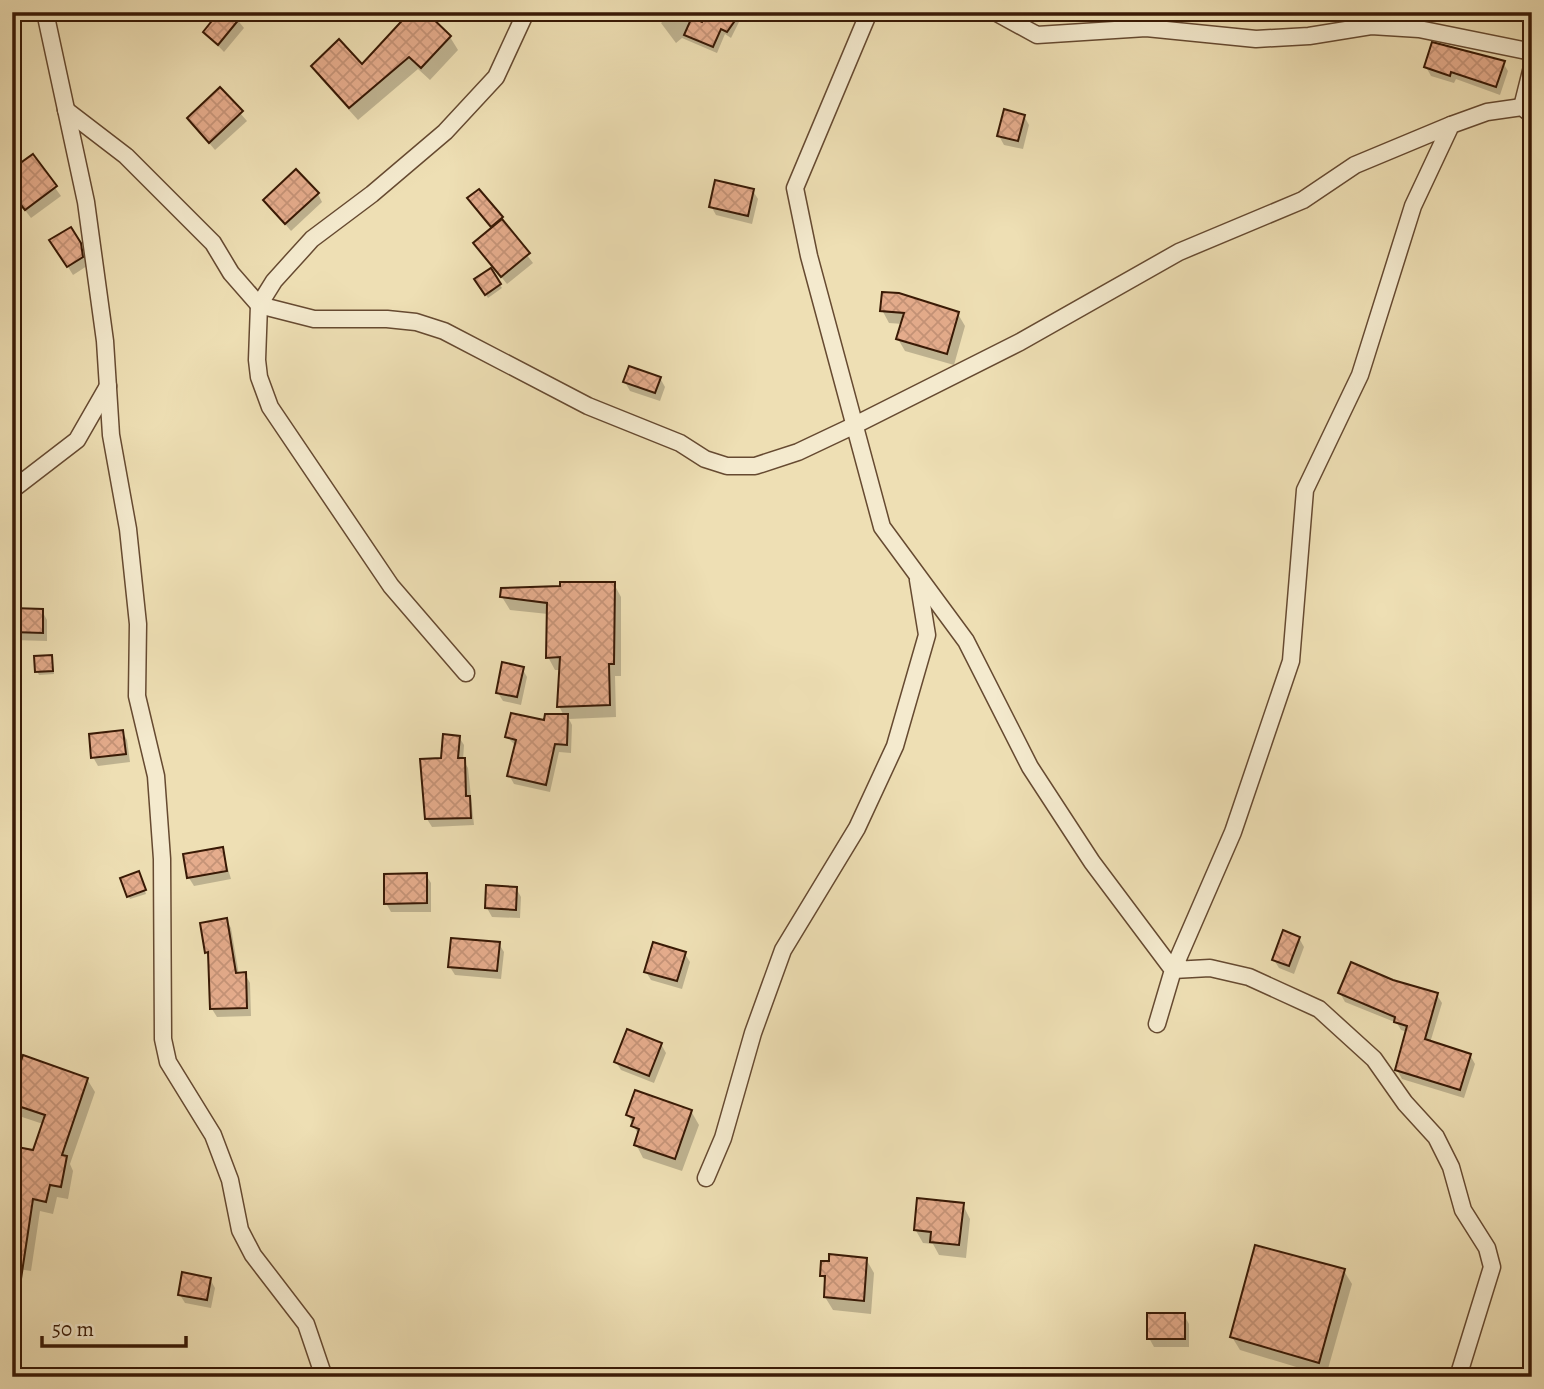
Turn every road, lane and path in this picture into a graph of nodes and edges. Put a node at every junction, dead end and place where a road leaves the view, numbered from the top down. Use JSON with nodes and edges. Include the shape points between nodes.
{"nodes":[{"id":1,"x":45,"y":12,"type":"edge"},
{"id":2,"x":526,"y":12,"type":"edge"},
{"id":3,"x":869,"y":12,"type":"edge"},
{"id":4,"x":995,"y":12,"type":"edge"},
{"id":5,"x":1532,"y":52,"type":"edge"},
{"id":6,"x":1532,"y":67,"type":"edge"},
{"id":7,"x":66,"y":110,"type":"junction"},
{"id":8,"x":1527,"y":111,"type":"edge"},
{"id":9,"x":1451,"y":125,"type":"junction"},
{"id":10,"x":259,"y":305,"type":"junction"},
{"id":11,"x":108,"y":386,"type":"junction"},
{"id":12,"x":853,"y":426,"type":"junction"},
{"id":13,"x":12,"y":490,"type":"edge"},
{"id":14,"x":917,"y":575,"type":"junction"},
{"id":15,"x":466,"y":673,"type":"dead end"},
{"id":16,"x":1173,"y":970,"type":"junction"},
{"id":17,"x":1157,"y":1024,"type":"dead end"},
{"id":18,"x":706,"y":1178,"type":"dead end"},
{"id":19,"x":324,"y":1377,"type":"edge"},
{"id":20,"x":1458,"y":1377,"type":"edge"}],
"edges":[{"from":1,"to":7,"type":"street"},
{"from":2,"to":10,"type":"street","via":[[496,77],[445,132],[312,239]]},
{"from":3,"to":12,"type":"street","via":[[795,188]]},
{"from":4,"to":5,"type":"street","via":[[1037,35],[1146,28],[1256,39],[1371,26],[1419,29]]},
{"from":6,"to":8,"type":"street"},
{"from":7,"to":10,"type":"street","via":[[126,156],[213,243]]},
{"from":7,"to":11,"type":"street","via":[[86,202]]},
{"from":8,"to":9,"type":"street","via":[[1487,112]]},
{"from":9,"to":12,"type":"street","via":[[1355,166],[1303,200],[1179,252],[1020,342]]},
{"from":9,"to":16,"type":"street","via":[[1413,206],[1360,375],[1306,490],[1292,661],[1223,858]]},
{"from":10,"to":12,"type":"street","via":[[314,319],[387,319],[444,331],[588,406],[727,466],[755,466]]},
{"from":10,"to":15,"type":"street","via":[[258,368],[270,407],[391,586]]},
{"from":11,"to":13,"type":"street","via":[[77,440]]},
{"from":11,"to":19,"type":"street","via":[[138,625],[137,696],[156,776],[162,859],[163,1039],[168,1062],[213,1135],[230,1180],[240,1230],[253,1255],[306,1324]]},
{"from":12,"to":14,"type":"street","via":[[882,527]]},
{"from":14,"to":16,"type":"street","via":[[966,641],[1030,767],[1085,852]]},
{"from":14,"to":18,"type":"street","via":[[927,635],[895,746],[857,828],[783,950]]},
{"from":16,"to":17,"type":"street"},
{"from":16,"to":20,"type":"street","via":[[1210,968],[1249,978],[1319,1009],[1374,1059],[1436,1137],[1451,1167],[1463,1210],[1487,1248],[1492,1266]]}]}
